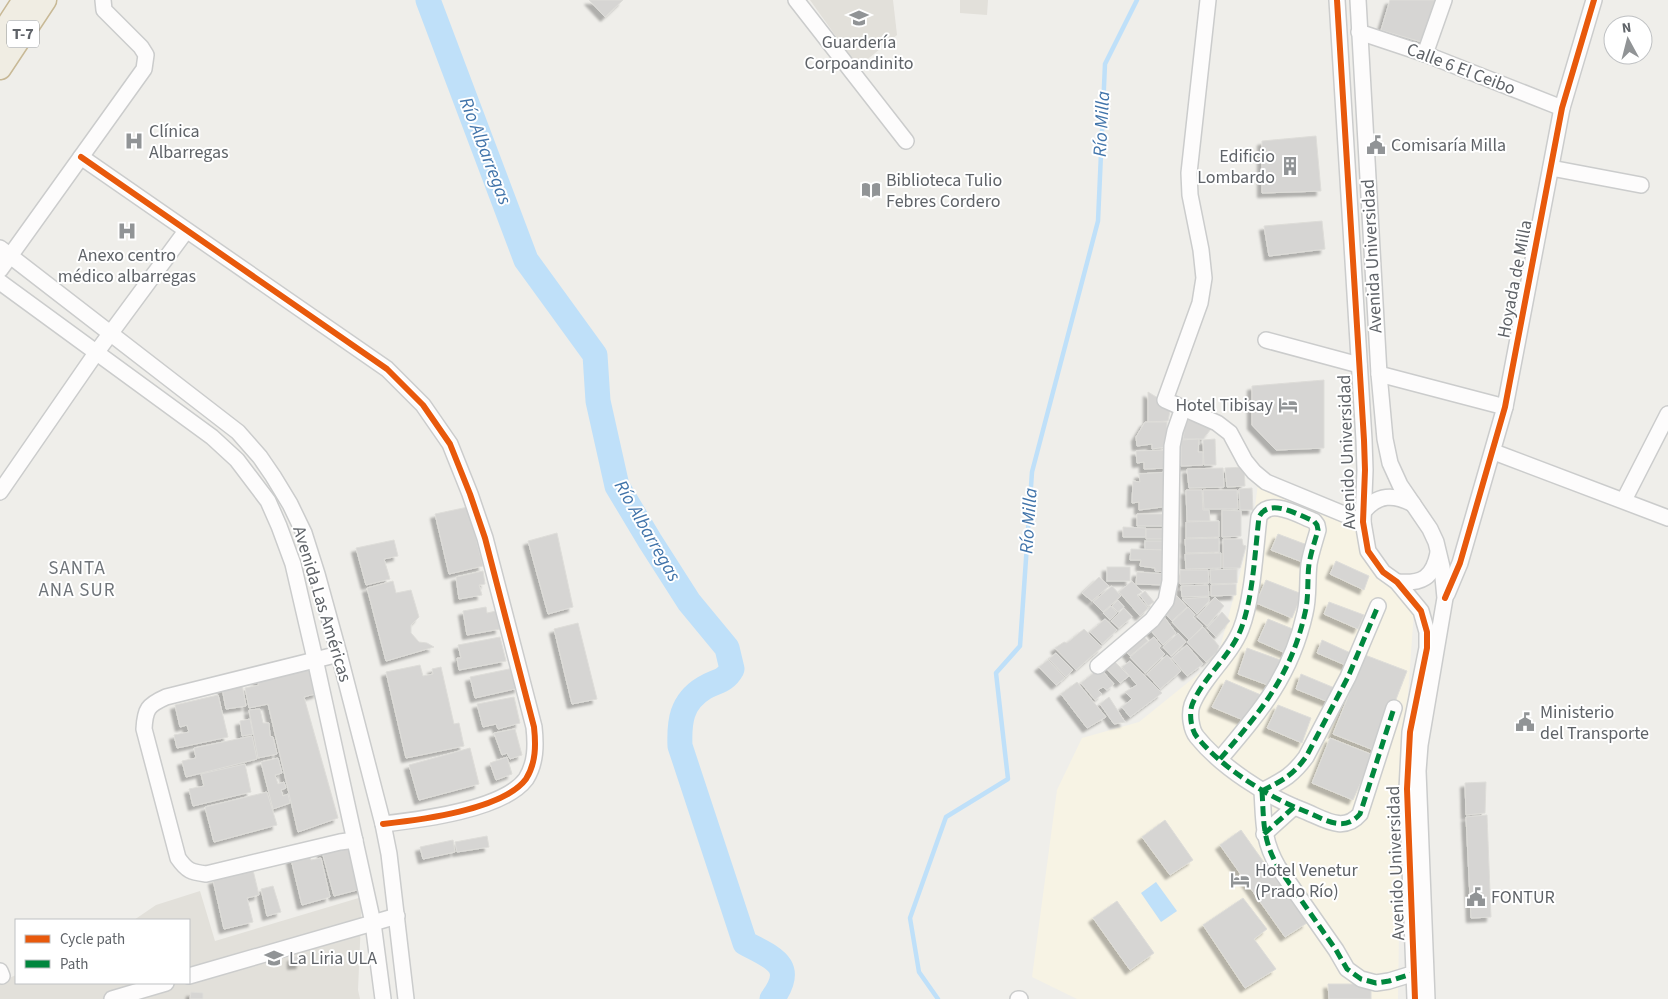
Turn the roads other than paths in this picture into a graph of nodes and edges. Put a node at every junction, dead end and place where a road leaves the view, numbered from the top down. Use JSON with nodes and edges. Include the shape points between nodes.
{"nodes":[{"id":1,"x":24,"y":0,"type":"edge"},
{"id":2,"x":45,"y":0,"type":"edge"},
{"id":3,"x":103,"y":0,"type":"edge"},
{"id":4,"x":796,"y":0,"type":"edge"},
{"id":5,"x":1208,"y":0,"type":"edge"},
{"id":6,"x":1337,"y":0,"type":"edge"},
{"id":7,"x":1358,"y":0,"type":"edge"},
{"id":8,"x":1444,"y":0,"type":"edge"},
{"id":9,"x":1594,"y":0,"type":"edge"},
{"id":10,"x":1360,"y":32,"type":"junction"},
{"id":11,"x":0,"y":37,"type":"edge"},
{"id":12,"x":1425,"y":54,"type":"junction"},
{"id":13,"x":0,"y":68,"type":"edge"},
{"id":14,"x":1562,"y":108,"type":"junction"},
{"id":15,"x":906,"y":141,"type":"dead end"},
{"id":16,"x":81,"y":157,"type":"junction"},
{"id":17,"x":1551,"y":168,"type":"junction"},
{"id":18,"x":1641,"y":185,"type":"dead end"},
{"id":19,"x":186,"y":231,"type":"junction"},
{"id":20,"x":5,"y":251,"type":"edge"},
{"id":21,"x":0,"y":270,"type":"edge"},
{"id":22,"x":0,"y":282,"type":"edge"},
{"id":23,"x":111,"y":333,"type":"junction"},
{"id":24,"x":1266,"y":340,"type":"dead end"},
{"id":25,"x":96,"y":352,"type":"junction"},
{"id":26,"x":1359,"y":365,"type":"junction"},
{"id":27,"x":1379,"y":374,"type":"junction"},
{"id":28,"x":1505,"y":407,"type":"junction"},
{"id":29,"x":1183,"y":408,"type":"junction"},
{"id":30,"x":1668,"y":414,"type":"edge"},
{"id":31,"x":1494,"y":452,"type":"junction"},
{"id":32,"x":0,"y":492,"type":"edge"},
{"id":33,"x":1624,"y":500,"type":"junction"},
{"id":34,"x":1414,"y":504,"type":"junction"},
{"id":35,"x":1363,"y":517,"type":"junction"},
{"id":36,"x":1668,"y":518,"type":"edge"},
{"id":37,"x":1439,"y":552,"type":"junction"},
{"id":38,"x":1397,"y":582,"type":"junction"},
{"id":39,"x":1445,"y":598,"type":"junction"},
{"id":40,"x":1378,"y":606,"type":"dead end"},
{"id":41,"x":339,"y":654,"type":"junction"},
{"id":42,"x":316,"y":658,"type":"junction"},
{"id":43,"x":1098,"y":666,"type":"dead end"},
{"id":44,"x":1394,"y":708,"type":"dead end"},
{"id":45,"x":1220,"y":759,"type":"junction"},
{"id":46,"x":1262,"y":791,"type":"junction"},
{"id":47,"x":1294,"y":807,"type":"junction"},
{"id":48,"x":382,"y":824,"type":"junction"},
{"id":49,"x":1264,"y":834,"type":"junction"},
{"id":50,"x":355,"y":840,"type":"junction"},
{"id":51,"x":397,"y":916,"type":"junction"},
{"id":52,"x":373,"y":923,"type":"junction"},
{"id":53,"x":1415,"y":973,"type":"junction"},
{"id":54,"x":190,"y":976,"type":"edge"},
{"id":55,"x":163,"y":984,"type":"edge"},
{"id":56,"x":112,"y":999,"type":"edge"},
{"id":57,"x":383,"y":999,"type":"edge"},
{"id":58,"x":406,"y":999,"type":"edge"},
{"id":59,"x":1415,"y":999,"type":"edge"},
{"id":60,"x":1426,"y":999,"type":"edge"}],
"edges":[{"from":1,"to":11,"type":"highway","number":"T-7"},
{"from":2,"to":13,"type":"highway","number":"T-7"},
{"from":3,"to":16,"type":"street","via":[[104,10],[146,55],[144,69]]},
{"from":4,"to":15,"type":"street"},
{"from":5,"to":29,"type":"street","via":[[1189,173],[1204,278],[1200,303],[1165,400]]},
{"from":6,"to":26,"type":"street","name":"Avenido Universidad"},
{"from":7,"to":10,"type":"street","name":"Avenida Universidad"},
{"from":8,"to":12,"type":"street"},
{"from":9,"to":14,"type":"street","name":"Hoyada de Milla"},
{"from":10,"to":12,"type":"street","name":"Calle 6 El Ceibo"},
{"from":10,"to":27,"type":"street","name":"Avenida Universidad"},
{"from":12,"to":14,"type":"street","name":"Calle 6 El Ceibo"},
{"from":14,"to":17,"type":"street","name":"Hoyada de Milla"},
{"from":16,"to":19,"type":"street"},
{"from":16,"to":20,"type":"street"},
{"from":17,"to":18,"type":"street"},
{"from":17,"to":28,"type":"street","name":"Hoyada de Milla"},
{"from":19,"to":23,"type":"street"},
{"from":19,"to":48,"type":"street","via":[[387,369],[424,405],[450,444],[485,538],[534,727],[533,765],[525,779],[511,792],[490,802],[463,811]]},
{"from":20,"to":21,"type":"street"},
{"from":20,"to":23,"type":"street","name":"Avenida Las Américas"},
{"from":22,"to":25,"type":"street","name":"Avenida Las Américas"},
{"from":23,"to":25,"type":"street"},
{"from":23,"to":41,"type":"street","name":"Avenida Las Américas","via":[[238,432],[265,464],[304,533]]},
{"from":24,"to":26,"type":"street"},
{"from":25,"to":32,"type":"street"},
{"from":25,"to":42,"type":"street","name":"Avenida Las Américas","via":[[212,437],[252,478],[268,501],[283,535]]},
{"from":26,"to":35,"type":"street","name":"Avenido Universidad","via":[[1364,447]]},
{"from":27,"to":28,"type":"street"},
{"from":27,"to":34,"type":"street","name":"Avenida Universidad","via":[[1390,463]]},
{"from":28,"to":31,"type":"street","name":"Hoyada de Milla"},
{"from":29,"to":35,"type":"street","via":[[1217,423],[1230,433],[1245,461],[1266,482]]},
{"from":29,"to":43,"type":"street","via":[[1172,446],[1170,581],[1166,600],[1152,620]]},
{"from":30,"to":33,"type":"street"},
{"from":31,"to":33,"type":"street"},
{"from":31,"to":39,"type":"street","name":"Hoyada de Milla","via":[[1460,564]]},
{"from":33,"to":36,"type":"street"},
{"from":34,"to":35,"type":"street","via":[[1400,497],[1380,499],[1370,504]]},
{"from":34,"to":37,"type":"street","name":"Avenido Universidad","via":[[1430,529]]},
{"from":35,"to":38,"type":"street","name":"Avenido Universidad","via":[[1368,551],[1383,572]]},
{"from":37,"to":38,"type":"street","via":[[1432,573],[1422,580]]},
{"from":37,"to":39,"type":"street","name":"Avenido Universidad"},
{"from":38,"to":53,"type":"street","name":"Avenido Universidad","via":[[1421,612],[1427,632],[1408,760]]},
{"from":39,"to":60,"type":"street","name":"Avenido Universidad","via":[[1418,761]]},
{"from":40,"to":46,"type":"street","via":[[1348,677],[1306,757],[1287,778]]},
{"from":41,"to":42,"type":"street"},
{"from":41,"to":48,"type":"street","name":"Avenida Las Américas"},
{"from":42,"to":50,"type":"street","name":"Avenida Las Américas"},
{"from":42,"to":50,"type":"street","via":[[166,697],[152,704],[145,715],[144,728],[178,858],[185,868],[194,873],[206,874]]},
{"from":44,"to":47,"type":"street","via":[[1360,814],[1353,821],[1336,824]]},
{"from":45,"to":45,"type":"street","via":[[1196,736],[1191,707],[1241,631],[1247,613],[1258,517],[1268,507],[1276,507],[1317,525],[1309,564],[1306,610],[1292,658],[1281,680]]},
{"from":45,"to":46,"type":"street"},
{"from":46,"to":47,"type":"street"},
{"from":46,"to":49,"type":"street"},
{"from":47,"to":49,"type":"street"},
{"from":48,"to":51,"type":"street","name":"Avenida Las Américas"},
{"from":49,"to":53,"type":"street","via":[[1270,854],[1347,969],[1361,979],[1376,982]]},
{"from":50,"to":52,"type":"street","name":"Avenida Las Américas"},
{"from":51,"to":52,"type":"street"},
{"from":51,"to":58,"type":"street","name":"Avenida Las Américas"},
{"from":52,"to":54,"type":"street"},
{"from":52,"to":57,"type":"street","name":"Avenida Las Américas"},
{"from":53,"to":59,"type":"street","name":"Avenido Universidad"},
{"from":55,"to":56,"type":"street"}]}
